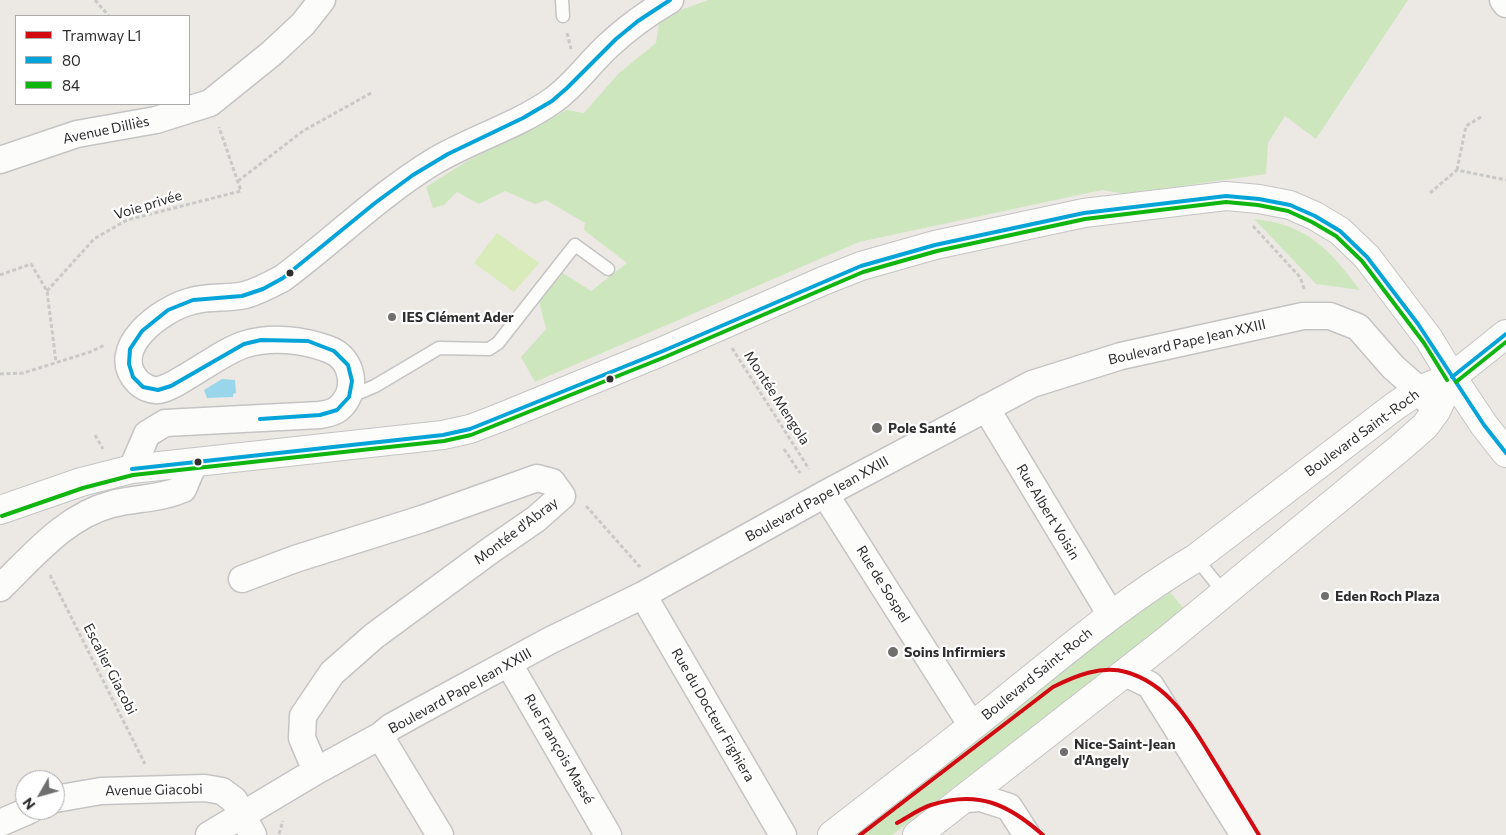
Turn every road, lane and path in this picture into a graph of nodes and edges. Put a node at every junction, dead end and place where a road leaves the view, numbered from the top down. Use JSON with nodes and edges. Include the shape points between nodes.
{"nodes":[{"id":1,"x":95,"y":0,"type":"edge"},
{"id":2,"x":322,"y":0,"type":"edge"},
{"id":3,"x":562,"y":0,"type":"edge"},
{"id":4,"x":670,"y":0,"type":"edge"},
{"id":5,"x":1503,"y":0,"type":"edge"},
{"id":6,"x":1506,"y":4,"type":"edge"},
{"id":7,"x":109,"y":15,"type":"edge"},
{"id":8,"x":563,"y":16,"type":"dead end"},
{"id":9,"x":373,"y":92,"type":"dead end"},
{"id":10,"x":1481,"y":116,"type":"dead end"},
{"id":11,"x":217,"y":122,"type":"dead end"},
{"id":12,"x":0,"y":160,"type":"edge"},
{"id":13,"x":1457,"y":170,"type":"junction"},
{"id":14,"x":1506,"y":180,"type":"edge"},
{"id":15,"x":238,"y":181,"type":"junction"},
{"id":16,"x":1430,"y":193,"type":"dead end"},
{"id":17,"x":1247,"y":219,"type":"dead end"},
{"id":18,"x":608,"y":269,"type":"dead end"},
{"id":19,"x":0,"y":275,"type":"edge"},
{"id":20,"x":1305,"y":290,"type":"dead end"},
{"id":21,"x":46,"y":291,"type":"junction"},
{"id":22,"x":1506,"y":334,"type":"edge"},
{"id":23,"x":111,"y":338,"type":"dead end"},
{"id":24,"x":731,"y":347,"type":"dead end"},
{"id":25,"x":56,"y":362,"type":"junction"},
{"id":26,"x":0,"y":374,"type":"edge"},
{"id":27,"x":1452,"y":377,"type":"junction"},
{"id":28,"x":349,"y":397,"type":"junction"},
{"id":29,"x":1427,"y":400,"type":"junction"},
{"id":30,"x":986,"y":408,"type":"junction"},
{"id":31,"x":94,"y":435,"type":"dead end"},
{"id":32,"x":784,"y":448,"type":"dead end"},
{"id":33,"x":104,"y":451,"type":"dead end"},
{"id":34,"x":1506,"y":453,"type":"edge"},
{"id":35,"x":194,"y":463,"type":"junction"},
{"id":36,"x":132,"y":469,"type":"junction"},
{"id":37,"x":809,"y":469,"type":"dead end"},
{"id":38,"x":800,"y":473,"type":"dead end"},
{"id":39,"x":825,"y":494,"type":"junction"},
{"id":40,"x":562,"y":496,"type":"junction"},
{"id":41,"x":0,"y":510,"type":"edge"},
{"id":42,"x":1196,"y":558,"type":"junction"},
{"id":43,"x":46,"y":569,"type":"dead end"},
{"id":44,"x":242,"y":579,"type":"dead end"},
{"id":45,"x":0,"y":588,"type":"edge"},
{"id":46,"x":651,"y":591,"type":"junction"},
{"id":47,"x":1224,"y":593,"type":"junction"},
{"id":48,"x":1111,"y":615,"type":"junction"},
{"id":49,"x":509,"y":664,"type":"junction"},
{"id":50,"x":1125,"y":673,"type":"junction"},
{"id":51,"x":972,"y":726,"type":"junction"},
{"id":52,"x":380,"y":736,"type":"junction"},
{"id":53,"x":316,"y":772,"type":"junction"},
{"id":54,"x":157,"y":789,"type":"junction"},
{"id":55,"x":65,"y":797,"type":"edge"},
{"id":56,"x":966,"y":798,"type":"junction"},
{"id":57,"x":15,"y":816,"type":"edge"},
{"id":58,"x":0,"y":823,"type":"edge"},
{"id":59,"x":248,"y":825,"type":"edge"},
{"id":60,"x":209,"y":835,"type":"edge"},
{"id":61,"x":440,"y":835,"type":"edge"},
{"id":62,"x":608,"y":835,"type":"edge"},
{"id":63,"x":783,"y":835,"type":"edge"},
{"id":64,"x":832,"y":835,"type":"edge"},
{"id":65,"x":917,"y":835,"type":"edge"},
{"id":66,"x":1027,"y":835,"type":"edge"},
{"id":67,"x":1244,"y":835,"type":"edge"}],
"edges":[{"from":1,"to":7,"type":"path"},
{"from":2,"to":12,"type":"street","name":"Avenue Dilliès","via":[[272,53],[210,103],[156,120],[76,134]]},
{"from":3,"to":8,"type":"lane"},
{"from":4,"to":28,"type":"street","via":[[609,45],[568,89],[551,102],[505,128],[436,160],[397,185],[283,278],[263,290],[242,296],[193,300],[168,310],[142,331],[130,349],[129,364],[133,377],[143,387],[158,390],[172,386],[244,344],[262,340],[308,342],[334,351],[348,365],[352,381]]},
{"from":5,"to":6,"type":"street"},
{"from":9,"to":15,"type":"path","via":[[303,131]]},
{"from":10,"to":13,"type":"path","via":[[1466,126]]},
{"from":11,"to":15,"type":"path"},
{"from":13,"to":14,"type":"path"},
{"from":13,"to":16,"type":"path"},
{"from":15,"to":21,"type":"path","name":"Voie privée","via":[[241,192],[128,220],[110,228],[94,239]]},
{"from":17,"to":20,"type":"path","via":[[1300,277]]},
{"from":18,"to":28,"type":"lane","via":[[575,245],[498,343],[489,349],[439,348],[376,386]]},
{"from":19,"to":21,"type":"path","via":[[31,264]]},
{"from":21,"to":25,"type":"path"},
{"from":22,"to":27,"type":"main road"},
{"from":23,"to":25,"type":"path","via":[[90,352]]},
{"from":24,"to":37,"type":"path","name":"Montée Mengola"},
{"from":25,"to":26,"type":"path","via":[[23,373]]},
{"from":27,"to":29,"type":"main road","name":"Boulevard Saint-Roch"},
{"from":27,"to":34,"type":"main road"},
{"from":27,"to":35,"type":"main road","via":[[1429,339],[1367,257],[1340,231],[1290,205],[1259,198],[1226,196],[1084,213],[935,245],[861,266],[631,364],[470,428],[443,435]]},
{"from":28,"to":36,"type":"street","via":[[336,410],[320,415],[165,423],[147,434]]},
{"from":29,"to":30,"type":"street","name":"Boulevard Pape Jean XXIII","via":[[1358,327],[1330,316],[1303,316],[1121,356],[1032,384]]},
{"from":29,"to":42,"type":"main road","name":"Boulevard Saint-Roch","via":[[1395,406]]},
{"from":29,"to":47,"type":"main road","name":"Boulevard Saint-Roch","via":[[1425,426]]},
{"from":30,"to":39,"type":"street","name":"Boulevard Pape Jean XXIII"},
{"from":30,"to":48,"type":"street","name":"Rue Albert Voisin"},
{"from":31,"to":33,"type":"path"},
{"from":32,"to":38,"type":"path"},
{"from":35,"to":36,"type":"main road"},
{"from":35,"to":45,"type":"street","via":[[184,489],[168,495],[112,504],[82,514],[59,531]]},
{"from":36,"to":41,"type":"main road","via":[[81,482]]},
{"from":39,"to":46,"type":"street","name":"Boulevard Pape Jean XXIII"},
{"from":39,"to":51,"type":"street","name":"Rue de Sospel"},
{"from":40,"to":44,"type":"street","name":"Montée d'Abray","via":[[552,482],[537,478]]},
{"from":40,"to":46,"type":"path","via":[[577,497]]},
{"from":40,"to":53,"type":"street","name":"Montée d'Abray","via":[[536,519],[374,636],[332,673],[304,716],[302,738]]},
{"from":42,"to":47,"type":"lane"},
{"from":42,"to":48,"type":"main road","name":"Boulevard Saint-Roch"},
{"from":43,"to":54,"type":"path","name":"Escalier Giacobi"},
{"from":46,"to":49,"type":"street","name":"Boulevard Pape Jean XXIII"},
{"from":46,"to":63,"type":"street","name":"Rue du Docteur Fighiera"},
{"from":47,"to":50,"type":"main road","name":"Boulevard Saint-Roch"},
{"from":48,"to":51,"type":"main road","name":"Boulevard Saint-Roch"},
{"from":49,"to":52,"type":"street","name":"Boulevard Pape Jean XXIII"},
{"from":49,"to":62,"type":"street","name":"Rue François Massé"},
{"from":50,"to":56,"type":"main road","name":"Boulevard Saint-Roch"},
{"from":50,"to":67,"type":"street","via":[[1150,685]]},
{"from":51,"to":64,"type":"main road","name":"Boulevard Saint-Roch"},
{"from":52,"to":53,"type":"street","name":"Boulevard Pape Jean XXIII"},
{"from":52,"to":61,"type":"street"},
{"from":53,"to":59,"type":"street","name":"Boulevard Pape Jean XXIII"},
{"from":54,"to":55,"type":"street","name":"Avenue Giacobi","via":[[101,791]]},
{"from":54,"to":59,"type":"street","name":"Avenue Giacobi","via":[[222,791],[234,800]]},
{"from":56,"to":65,"type":"main road","name":"Boulevard Saint-Roch"},
{"from":56,"to":66,"type":"street","via":[[981,798],[1009,807]]},
{"from":57,"to":58,"type":"street"},
{"from":59,"to":60,"type":"street","name":"Boulevard Pape Jean XXIII"}]}
